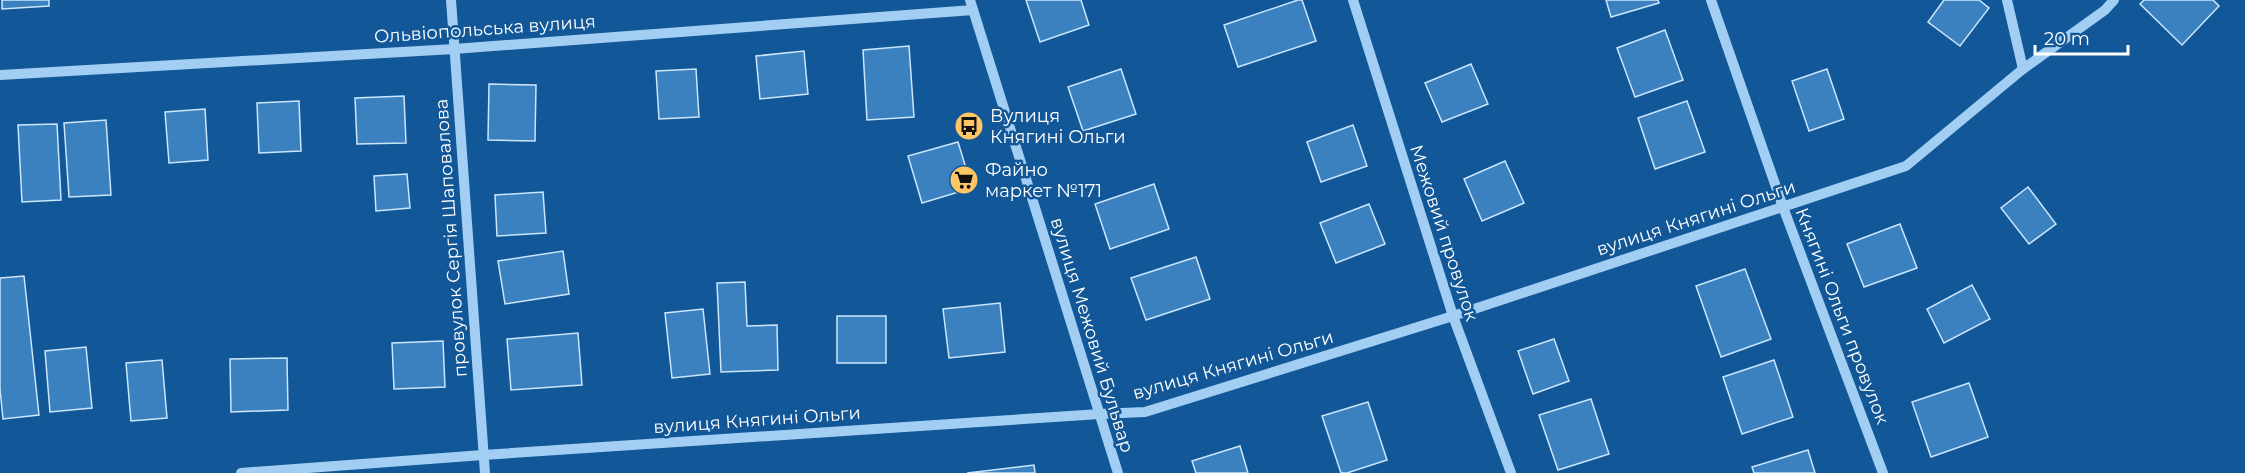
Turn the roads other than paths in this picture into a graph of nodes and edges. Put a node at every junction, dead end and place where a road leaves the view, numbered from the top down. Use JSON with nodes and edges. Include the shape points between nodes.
{"nodes":[{"id":1,"x":451,"y":0,"type":"edge"},
{"id":2,"x":1353,"y":0,"type":"edge"},
{"id":3,"x":1711,"y":0,"type":"edge"},
{"id":4,"x":2007,"y":0,"type":"edge"},
{"id":5,"x":2114,"y":0,"type":"edge"},
{"id":6,"x":971,"y":5,"type":"edge"},
{"id":7,"x":454,"y":49,"type":"junction"},
{"id":8,"x":2023,"y":69,"type":"junction"},
{"id":9,"x":0,"y":75,"type":"edge"},
{"id":10,"x":1783,"y":207,"type":"junction"},
{"id":11,"x":1453,"y":316,"type":"junction"},
{"id":12,"x":1100,"y":414,"type":"junction"},
{"id":13,"x":483,"y":454,"type":"junction"},
{"id":14,"x":241,"y":473,"type":"edge"},
{"id":15,"x":484,"y":473,"type":"edge"},
{"id":16,"x":1118,"y":473,"type":"edge"},
{"id":17,"x":1510,"y":473,"type":"edge"},
{"id":18,"x":1883,"y":473,"type":"edge"}],
"edges":[{"from":1,"to":7,"type":"street","name":"провулок Сергія Шаповалова"},
{"from":2,"to":11,"type":"street","name":"Межовий провулок"},
{"from":3,"to":10,"type":"street","name":"Княгині Ольги провулок"},
{"from":4,"to":8,"type":"street"},
{"from":5,"to":8,"type":"street","name":"вулиця Княгині Ольги"},
{"from":6,"to":7,"type":"street","name":"Ольвіопольська вулиця"},
{"from":6,"to":12,"type":"street","name":"вулиця Межовий Бульвар"},
{"from":7,"to":9,"type":"street","name":"Ольвіопольська вулиця"},
{"from":7,"to":13,"type":"street","name":"провулок Сергія Шаповалова"},
{"from":8,"to":10,"type":"street","name":"вулиця Княгині Ольги","via":[[1906,166]]},
{"from":10,"to":11,"type":"street","name":"вулиця Княгині Ольги"},
{"from":10,"to":18,"type":"street","name":"Княгині Ольги провулок"},
{"from":11,"to":12,"type":"street","name":"вулиця Княгині Ольги","via":[[1145,412]]},
{"from":11,"to":17,"type":"street","name":"Межовий провулок"},
{"from":12,"to":13,"type":"street","name":"вулиця Княгині Ольги"},
{"from":12,"to":16,"type":"street","name":"вулиця Межовий Бульвар"},
{"from":13,"to":14,"type":"street","name":"вулиця Княгині Ольги"},
{"from":13,"to":15,"type":"street","name":"провулок Сергія Шаповалова"}]}
